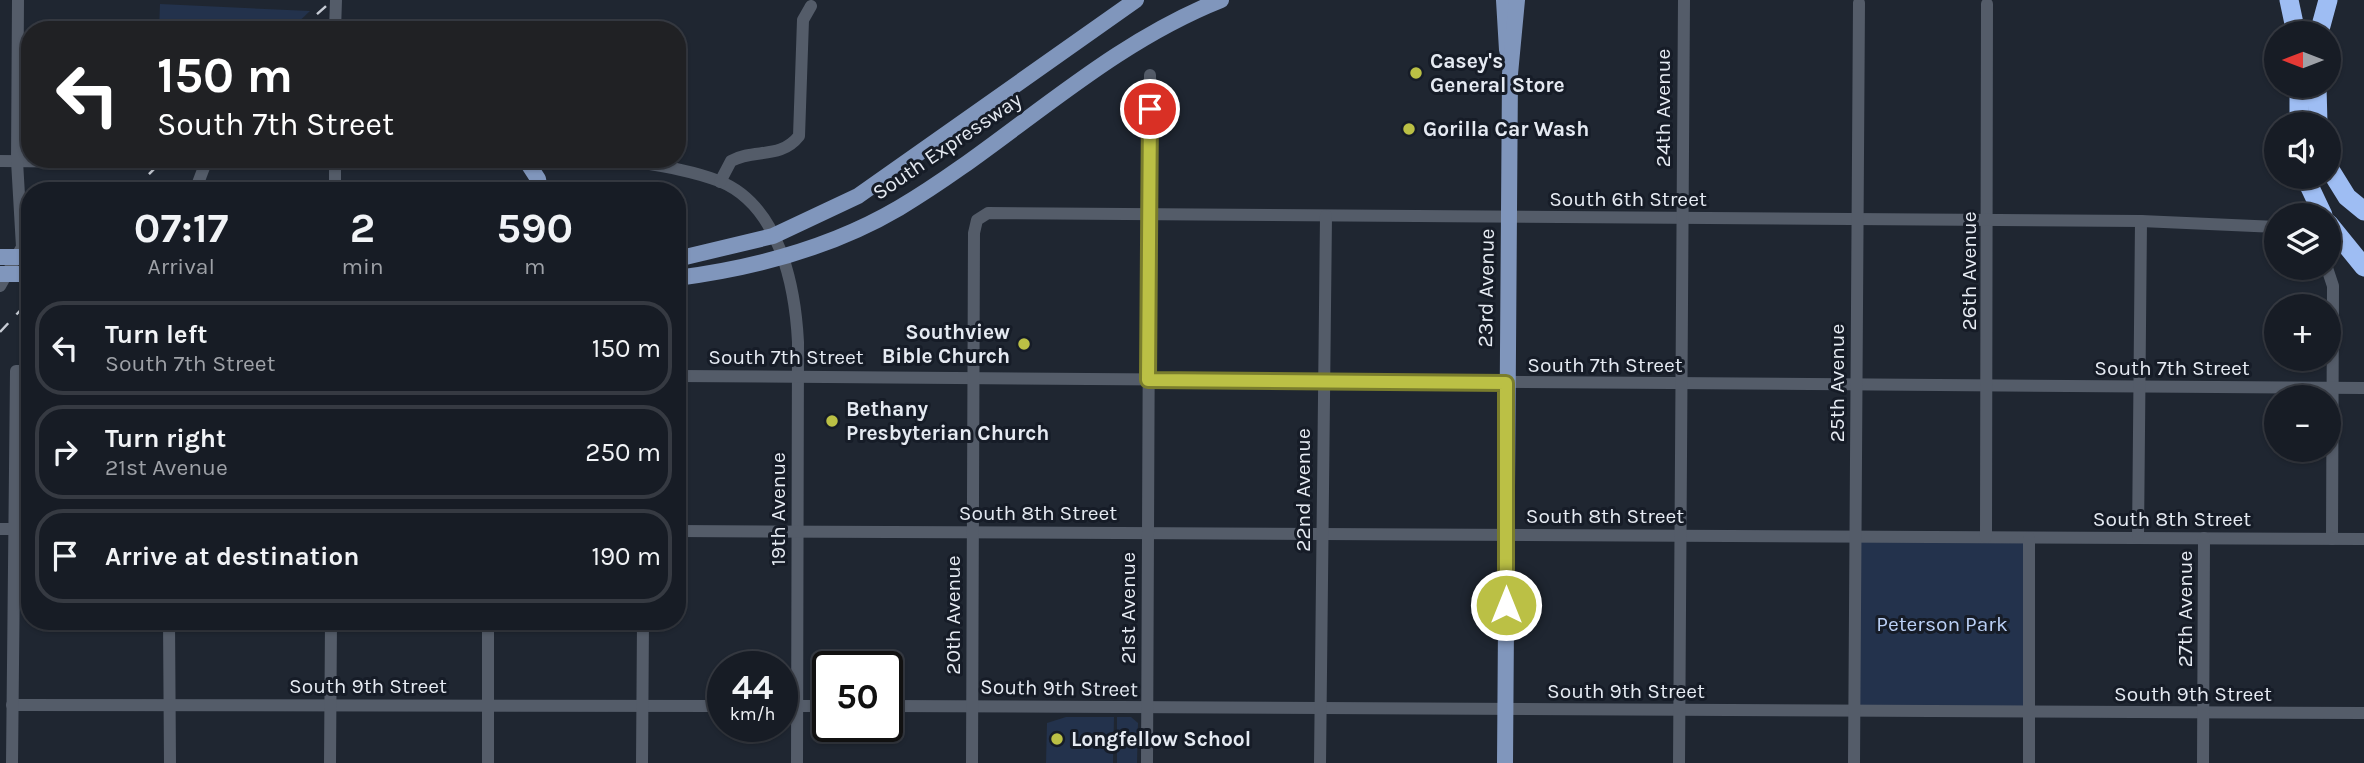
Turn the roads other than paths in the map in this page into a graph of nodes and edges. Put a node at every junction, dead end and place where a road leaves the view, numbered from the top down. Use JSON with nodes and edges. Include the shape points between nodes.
{"nodes":[{"id":1,"x":18,"y":0,"type":"edge"},
{"id":2,"x":336,"y":0,"type":"edge"},
{"id":3,"x":1136,"y":0,"type":"edge"},
{"id":4,"x":1221,"y":0,"type":"edge"},
{"id":5,"x":1684,"y":0,"type":"edge"},
{"id":6,"x":2289,"y":0,"type":"edge"},
{"id":7,"x":2299,"y":0,"type":"edge"},
{"id":8,"x":2319,"y":0,"type":"edge"},
{"id":9,"x":2328,"y":0,"type":"edge"},
{"id":10,"x":1509,"y":2,"type":"edge"},
{"id":11,"x":1859,"y":3,"type":"dead end"},
{"id":12,"x":1987,"y":4,"type":"dead end"},
{"id":13,"x":811,"y":6,"type":"dead end"},
{"id":14,"x":335,"y":21,"type":"edge"},
{"id":15,"x":2295,"y":21,"type":"edge"},
{"id":16,"x":2298,"y":21,"type":"edge"},
{"id":17,"x":2318,"y":21,"type":"edge"},
{"id":18,"x":2322,"y":21,"type":"edge"},
{"id":19,"x":1510,"y":65,"type":"junction"},
{"id":20,"x":1150,"y":75,"type":"dead end"},
{"id":21,"x":0,"y":161,"type":"edge"},
{"id":22,"x":17,"y":161,"type":"junction"},
{"id":23,"x":21,"y":161,"type":"edge"},
{"id":24,"x":667,"y":168,"type":"edge"},
{"id":25,"x":720,"y":181,"type":"junction"},
{"id":26,"x":2341,"y":187,"type":"edge"},
{"id":27,"x":2364,"y":211,"type":"edge"},
{"id":28,"x":1149,"y":214,"type":"junction"},
{"id":29,"x":1326,"y":216,"type":"junction"},
{"id":30,"x":980,"y":217,"type":"joint"},
{"id":31,"x":1508,"y":218,"type":"junction"},
{"id":32,"x":1682,"y":219,"type":"junction"},
{"id":33,"x":1857,"y":220,"type":"junction"},
{"id":34,"x":1988,"y":221,"type":"junction"},
{"id":35,"x":2141,"y":221,"type":"junction"},
{"id":36,"x":2264,"y":226,"type":"edge"},
{"id":37,"x":21,"y":230,"type":"edge"},
{"id":38,"x":773,"y":236,"type":"junction"},
{"id":39,"x":2341,"y":239,"type":"edge"},
{"id":40,"x":21,"y":249,"type":"edge"},
{"id":41,"x":0,"y":257,"type":"edge"},
{"id":42,"x":21,"y":257,"type":"edge"},
{"id":43,"x":686,"y":257,"type":"edge"},
{"id":44,"x":783,"y":257,"type":"junction"},
{"id":45,"x":2364,"y":267,"type":"edge"},
{"id":46,"x":0,"y":274,"type":"edge"},
{"id":47,"x":21,"y":274,"type":"edge"},
{"id":48,"x":686,"y":277,"type":"edge"},
{"id":49,"x":2331,"y":280,"type":"edge"},
{"id":50,"x":0,"y":286,"type":"edge"},
{"id":51,"x":21,"y":371,"type":"edge"},
{"id":52,"x":686,"y":376,"type":"edge"},
{"id":53,"x":798,"y":377,"type":"junction"},
{"id":54,"x":973,"y":378,"type":"junction"},
{"id":55,"x":1148,"y":380,"type":"junction"},
{"id":56,"x":1323,"y":382,"type":"junction"},
{"id":57,"x":1506,"y":383,"type":"junction"},
{"id":58,"x":1681,"y":384,"type":"junction"},
{"id":59,"x":2332,"y":385,"type":"edge"},
{"id":60,"x":1856,"y":386,"type":"junction"},
{"id":61,"x":1987,"y":387,"type":"junction"},
{"id":62,"x":2140,"y":388,"type":"junction"},
{"id":63,"x":2264,"y":388,"type":"edge"},
{"id":64,"x":2341,"y":388,"type":"edge"},
{"id":65,"x":2364,"y":388,"type":"edge"},
{"id":66,"x":2332,"y":462,"type":"edge"},
{"id":67,"x":7,"y":529,"type":"edge"},
{"id":68,"x":686,"y":531,"type":"edge"},
{"id":69,"x":798,"y":532,"type":"junction"},
{"id":70,"x":972,"y":532,"type":"junction"},
{"id":71,"x":1147,"y":533,"type":"junction"},
{"id":72,"x":1322,"y":534,"type":"junction"},
{"id":73,"x":1506,"y":535,"type":"junction"},
{"id":74,"x":1680,"y":536,"type":"junction"},
{"id":75,"x":1855,"y":537,"type":"junction"},
{"id":76,"x":1986,"y":537,"type":"junction"},
{"id":77,"x":2029,"y":538,"type":"junction"},
{"id":78,"x":2138,"y":538,"type":"junction"},
{"id":79,"x":2204,"y":538,"type":"junction"},
{"id":80,"x":2332,"y":539,"type":"junction"},
{"id":81,"x":2364,"y":539,"type":"edge"},
{"id":82,"x":169,"y":630,"type":"edge"},
{"id":83,"x":331,"y":630,"type":"edge"},
{"id":84,"x":488,"y":630,"type":"edge"},
{"id":85,"x":643,"y":630,"type":"edge"},
{"id":86,"x":797,"y":651,"type":"edge"},
{"id":87,"x":12,"y":705,"type":"junction"},
{"id":88,"x":170,"y":705,"type":"junction"},
{"id":89,"x":331,"y":705,"type":"junction"},
{"id":90,"x":488,"y":706,"type":"junction"},
{"id":91,"x":642,"y":706,"type":"junction"},
{"id":92,"x":707,"y":706,"type":"edge"},
{"id":93,"x":903,"y":706,"type":"edge"},
{"id":94,"x":972,"y":706,"type":"junction"},
{"id":95,"x":1147,"y":708,"type":"junction"},
{"id":96,"x":1321,"y":709,"type":"junction"},
{"id":97,"x":1506,"y":710,"type":"junction"},
{"id":98,"x":1679,"y":711,"type":"junction"},
{"id":99,"x":1854,"y":711,"type":"junction"},
{"id":100,"x":2029,"y":712,"type":"junction"},
{"id":101,"x":2204,"y":713,"type":"junction"},
{"id":102,"x":2364,"y":713,"type":"edge"},
{"id":103,"x":797,"y":742,"type":"edge"},
{"id":104,"x":12,"y":763,"type":"edge"},
{"id":105,"x":170,"y":763,"type":"edge"},
{"id":106,"x":330,"y":763,"type":"edge"},
{"id":107,"x":488,"y":763,"type":"edge"},
{"id":108,"x":642,"y":763,"type":"edge"},
{"id":109,"x":797,"y":763,"type":"edge"},
{"id":110,"x":972,"y":763,"type":"edge"},
{"id":111,"x":1147,"y":763,"type":"edge"},
{"id":112,"x":1320,"y":763,"type":"edge"},
{"id":113,"x":1505,"y":763,"type":"edge"},
{"id":114,"x":1679,"y":763,"type":"edge"},
{"id":115,"x":1854,"y":763,"type":"edge"},
{"id":116,"x":2029,"y":763,"type":"edge"},
{"id":117,"x":2203,"y":763,"type":"edge"}],
"edges":[{"from":1,"to":22,"type":"street"},
{"from":2,"to":14,"type":"street"},
{"from":3,"to":38,"type":"main road","name":"South Expressway","via":[[858,197]]},
{"from":4,"to":44,"type":"main road","name":"South Expressway","via":[[1168,23],[1109,58],[900,207],[836,239]]},
{"from":5,"to":32,"type":"street","name":"24th Avenue"},
{"from":6,"to":15,"type":"highway"},
{"from":7,"to":16,"type":"highway"},
{"from":8,"to":17,"type":"highway"},
{"from":9,"to":18,"type":"highway"},
{"from":10,"to":19,"type":"main road","name":"23rd Avenue"},
{"from":10,"to":19,"type":"main road","name":"23rd Avenue","via":[[1517,22]]},
{"from":11,"to":33,"type":"street","name":"25th Avenue"},
{"from":12,"to":34,"type":"street","name":"26th Avenue"},
{"from":13,"to":25,"type":"street","via":[[803,20],[799,136],[777,152],[736,158],[726,166]]},
{"from":19,"to":31,"type":"main road","name":"23rd Avenue"},
{"from":20,"to":28,"type":"street","name":"21st Avenue"},
{"from":21,"to":22,"type":"street"},
{"from":22,"to":23,"type":"street"},
{"from":22,"to":37,"type":"street"},
{"from":24,"to":25,"type":"street"},
{"from":25,"to":38,"type":"street","via":[[752,204]]},
{"from":26,"to":27,"type":"highway"},
{"from":28,"to":29,"type":"street","name":"South 6th Street"},
{"from":28,"to":30,"type":"street","name":"South 6th Street","via":[[993,213]]},
{"from":28,"to":55,"type":"street","name":"21st Avenue"},
{"from":29,"to":31,"type":"street","name":"South 6th Street"},
{"from":29,"to":56,"type":"street","name":"22nd Avenue"},
{"from":30,"to":54,"type":"street","name":"20th Avenue","via":[[974,233]]},
{"from":31,"to":32,"type":"street","name":"South 6th Street"},
{"from":31,"to":57,"type":"main road","name":"23rd Avenue"},
{"from":32,"to":33,"type":"street","name":"South 6th Street"},
{"from":32,"to":58,"type":"street","name":"24th Avenue"},
{"from":33,"to":34,"type":"street","name":"South 6th Street"},
{"from":33,"to":60,"type":"street","name":"25th Avenue"},
{"from":34,"to":35,"type":"street","name":"South 6th Street"},
{"from":34,"to":61,"type":"street","name":"26th Avenue"},
{"from":35,"to":36,"type":"street","name":"South 6th Street"},
{"from":35,"to":62,"type":"street"},
{"from":38,"to":43,"type":"main road","name":"South Expressway"},
{"from":38,"to":44,"type":"street"},
{"from":39,"to":45,"type":"highway"},
{"from":40,"to":50,"type":"street"},
{"from":41,"to":42,"type":"main road"},
{"from":44,"to":48,"type":"main road","name":"South Expressway"},
{"from":44,"to":53,"type":"street","name":"19th Avenue","via":[[797,320]]},
{"from":46,"to":47,"type":"main road"},
{"from":49,"to":59,"type":"street"},
{"from":51,"to":67,"type":"street","via":[[16,371]]},
{"from":52,"to":53,"type":"street","name":"South 7th Street"},
{"from":53,"to":54,"type":"street","name":"South 7th Street"},
{"from":53,"to":69,"type":"street","name":"19th Avenue"},
{"from":54,"to":55,"type":"street","name":"South 7th Street"},
{"from":54,"to":70,"type":"street","name":"20th Avenue"},
{"from":55,"to":56,"type":"street","name":"South 7th Street"},
{"from":55,"to":71,"type":"street","name":"21st Avenue"},
{"from":56,"to":57,"type":"street","name":"South 7th Street"},
{"from":56,"to":72,"type":"street","name":"22nd Avenue"},
{"from":57,"to":58,"type":"street","name":"South 7th Street"},
{"from":57,"to":73,"type":"main road","name":"23rd Avenue"},
{"from":58,"to":60,"type":"street","name":"South 7th Street"},
{"from":58,"to":74,"type":"street","name":"24th Avenue"},
{"from":60,"to":61,"type":"street","name":"South 7th Street"},
{"from":60,"to":75,"type":"street","name":"25th Avenue"},
{"from":61,"to":62,"type":"street","name":"South 7th Street"},
{"from":61,"to":76,"type":"street","name":"26th Avenue"},
{"from":62,"to":63,"type":"street","name":"South 7th Street"},
{"from":62,"to":78,"type":"street"},
{"from":64,"to":65,"type":"street","name":"South 7th Street"},
{"from":66,"to":80,"type":"street"},
{"from":67,"to":87,"type":"street"},
{"from":68,"to":69,"type":"street","name":"South 8th Street"},
{"from":69,"to":70,"type":"street","name":"South 8th Street"},
{"from":69,"to":86,"type":"street","name":"19th Avenue"},
{"from":70,"to":71,"type":"street","name":"South 8th Street"},
{"from":70,"to":94,"type":"street","name":"20th Avenue"},
{"from":71,"to":72,"type":"street","name":"South 8th Street"},
{"from":71,"to":95,"type":"street","name":"21st Avenue"},
{"from":72,"to":73,"type":"street","name":"South 8th Street"},
{"from":72,"to":96,"type":"street","name":"22nd Avenue"},
{"from":73,"to":74,"type":"street","name":"South 8th Street"},
{"from":73,"to":97,"type":"main road","name":"23rd Avenue"},
{"from":74,"to":75,"type":"street","name":"South 8th Street"},
{"from":74,"to":98,"type":"street","name":"24th Avenue"},
{"from":75,"to":76,"type":"street","name":"South 8th Street"},
{"from":75,"to":99,"type":"street","name":"25th Avenue"},
{"from":76,"to":77,"type":"street","name":"South 8th Street"},
{"from":77,"to":78,"type":"street","name":"South 8th Street"},
{"from":77,"to":100,"type":"street"},
{"from":78,"to":79,"type":"street","name":"South 8th Street"},
{"from":79,"to":80,"type":"street","name":"South 8th Street"},
{"from":79,"to":101,"type":"street","name":"27th Avenue"},
{"from":80,"to":81,"type":"street","name":"South 8th Street"},
{"from":82,"to":88,"type":"street"},
{"from":83,"to":89,"type":"street"},
{"from":84,"to":90,"type":"street"},
{"from":85,"to":91,"type":"street"},
{"from":87,"to":88,"type":"street","name":"South 9th Street"},
{"from":87,"to":104,"type":"street"},
{"from":88,"to":89,"type":"street","name":"South 9th Street"},
{"from":88,"to":105,"type":"street"},
{"from":89,"to":90,"type":"street","name":"South 9th Street"},
{"from":89,"to":106,"type":"street"},
{"from":90,"to":91,"type":"street","name":"South 9th Street"},
{"from":90,"to":107,"type":"street"},
{"from":91,"to":92,"type":"street","name":"South 9th Street"},
{"from":91,"to":108,"type":"street"},
{"from":93,"to":94,"type":"street","name":"South 9th Street"},
{"from":94,"to":95,"type":"street","name":"South 9th Street"},
{"from":94,"to":110,"type":"street","name":"20th Avenue"},
{"from":95,"to":96,"type":"street","name":"South 9th Street"},
{"from":95,"to":111,"type":"street","name":"21st Avenue"},
{"from":96,"to":97,"type":"street","name":"South 9th Street"},
{"from":96,"to":112,"type":"street","name":"22nd Avenue"},
{"from":97,"to":98,"type":"street","name":"South 9th Street"},
{"from":97,"to":113,"type":"main road","name":"23rd Avenue"},
{"from":98,"to":99,"type":"street","name":"South 9th Street"},
{"from":98,"to":114,"type":"street","name":"24th Avenue"},
{"from":99,"to":100,"type":"street","name":"South 9th Street"},
{"from":99,"to":115,"type":"street","name":"25th Avenue"},
{"from":100,"to":101,"type":"street","name":"South 9th Street"},
{"from":100,"to":116,"type":"street"},
{"from":101,"to":102,"type":"street","name":"South 9th Street"},
{"from":101,"to":117,"type":"street","name":"27th Avenue"},
{"from":103,"to":109,"type":"street","name":"19th Avenue"}]}
